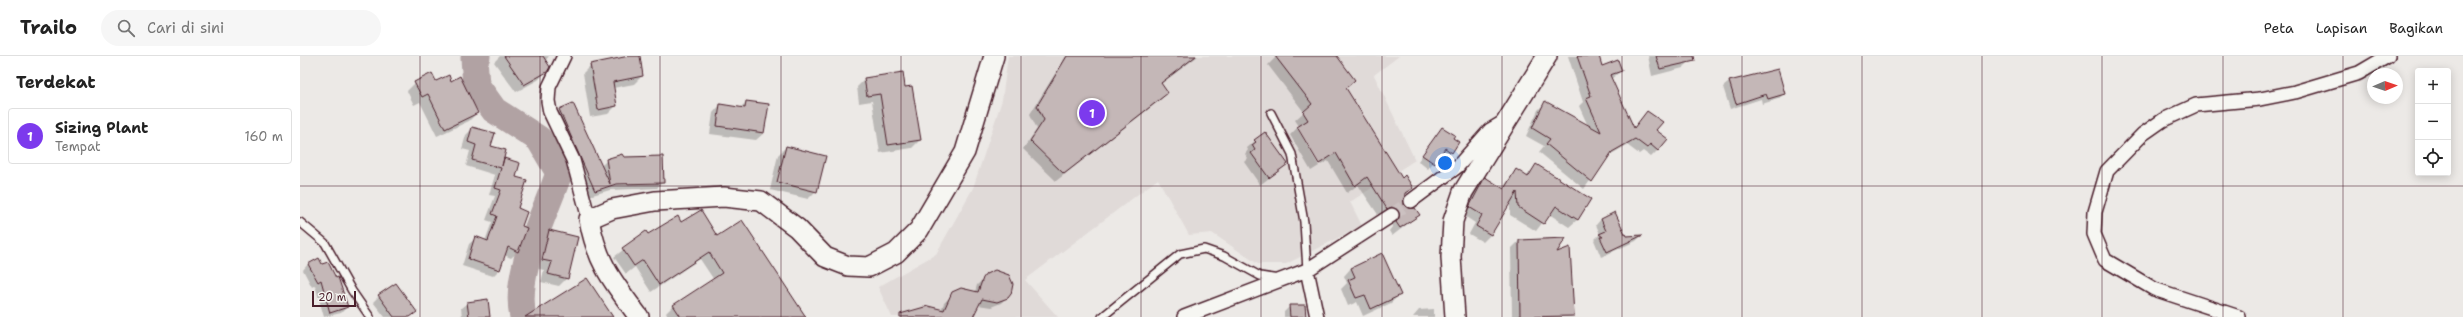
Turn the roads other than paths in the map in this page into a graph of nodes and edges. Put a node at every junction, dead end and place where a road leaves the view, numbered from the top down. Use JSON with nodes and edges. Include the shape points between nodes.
{"nodes":[{"id":1,"x":564,"y":56,"type":"edge"},
{"id":2,"x":994,"y":56,"type":"edge"},
{"id":3,"x":1547,"y":56,"type":"edge"},
{"id":4,"x":2388,"y":56,"type":"edge"},
{"id":5,"x":1271,"y":113,"type":"dead end"},
{"id":6,"x":1512,"y":116,"type":"junction"},
{"id":7,"x":1411,"y":201,"type":"tunnel mouth"},
{"id":8,"x":1392,"y":215,"type":"tunnel mouth"},
{"id":9,"x":589,"y":219,"type":"junction"},
{"id":10,"x":300,"y":222,"type":"edge"},
{"id":11,"x":1307,"y":270,"type":"junction"},
{"id":12,"x":1286,"y":280,"type":"junction"},
{"id":13,"x":370,"y":317,"type":"edge"},
{"id":14,"x":639,"y":317,"type":"edge"},
{"id":15,"x":1102,"y":317,"type":"edge"},
{"id":16,"x":1184,"y":317,"type":"edge"},
{"id":17,"x":1317,"y":317,"type":"edge"},
{"id":18,"x":1455,"y":317,"type":"edge"},
{"id":19,"x":2239,"y":317,"type":"edge"}],
"edges":[{"from":1,"to":9,"type":"street","via":[[549,86],[548,101],[550,112],[572,160]]},
{"from":2,"to":9,"type":"street","via":[[965,152],[919,230],[896,253],[870,267],[848,266],[825,257],[796,228],[761,201],[724,196],[655,201],[612,209]]},
{"from":3,"to":6,"type":"street"},
{"from":4,"to":19,"type":"street","via":[[2359,73],[2295,92],[2260,99],[2196,105],[2163,120],[2143,134],[2107,171],[2095,212],[2094,234],[2105,260],[2154,289]]},
{"from":5,"to":11,"type":"lane","via":[[1292,154],[1304,222]]},
{"from":6,"to":7,"type":"street","via":[[1490,130],[1458,166]]},
{"from":6,"to":18,"type":"street","via":[[1463,192],[1453,221],[1451,257]]},
{"from":8,"to":11,"type":"street"},
{"from":9,"to":14,"type":"street","via":[[594,245],[606,272]]},
{"from":10,"to":13,"type":"lane","via":[[325,243]]},
{"from":11,"to":12,"type":"street"},
{"from":11,"to":17,"type":"street"},
{"from":12,"to":15,"type":"lane","via":[[1260,276],[1224,256],[1204,249],[1180,254]]},
{"from":12,"to":16,"type":"street"}]}
